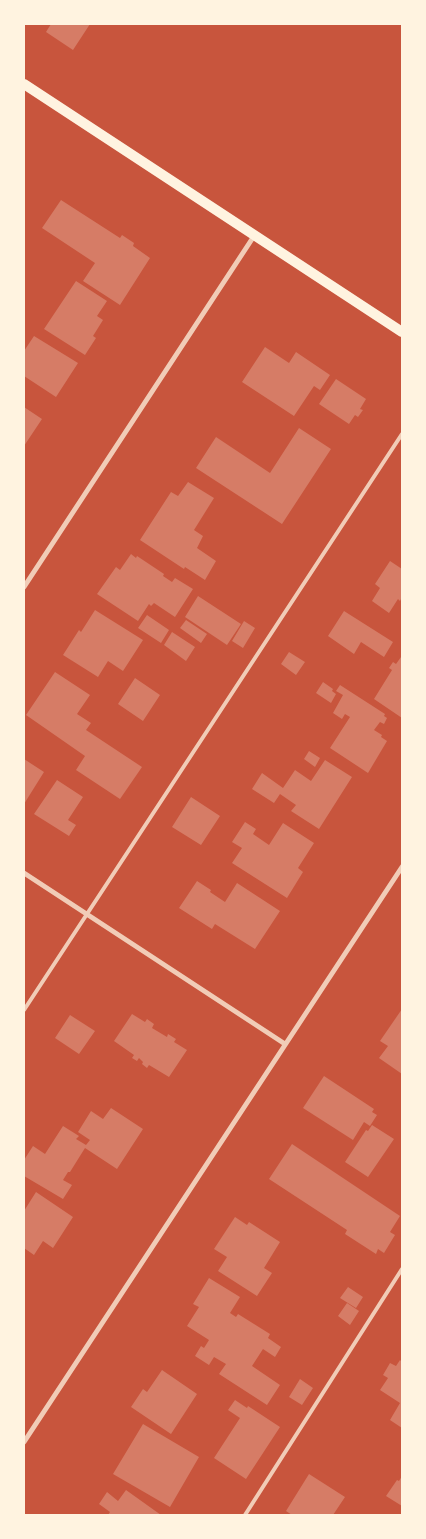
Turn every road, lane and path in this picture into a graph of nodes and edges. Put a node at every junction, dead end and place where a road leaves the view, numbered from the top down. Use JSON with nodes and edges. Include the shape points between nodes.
{"nodes":[{"id":1,"x":24,"y":84,"type":"edge"},
{"id":2,"x":254,"y":236,"type":"junction"},
{"id":3,"x":402,"y":332,"type":"edge"},
{"id":4,"x":402,"y":434,"type":"edge"},
{"id":5,"x":24,"y":586,"type":"edge"},
{"id":6,"x":402,"y":867,"type":"edge"},
{"id":7,"x":24,"y":873,"type":"edge"},
{"id":8,"x":86,"y":914,"type":"junction"},
{"id":9,"x":24,"y":1010,"type":"edge"},
{"id":10,"x":285,"y":1044,"type":"junction"},
{"id":11,"x":402,"y":1269,"type":"edge"},
{"id":12,"x":24,"y":1442,"type":"edge"},
{"id":13,"x":245,"y":1515,"type":"edge"}],
"edges":[{"from":1,"to":2,"type":"main road"},
{"from":2,"to":3,"type":"main road"},
{"from":2,"to":5,"type":"street"},
{"from":4,"to":8,"type":"lane"},
{"from":6,"to":10,"type":"street"},
{"from":7,"to":8,"type":"street"},
{"from":8,"to":9,"type":"lane"},
{"from":8,"to":10,"type":"street"},
{"from":10,"to":12,"type":"street"},
{"from":11,"to":13,"type":"lane"}]}
